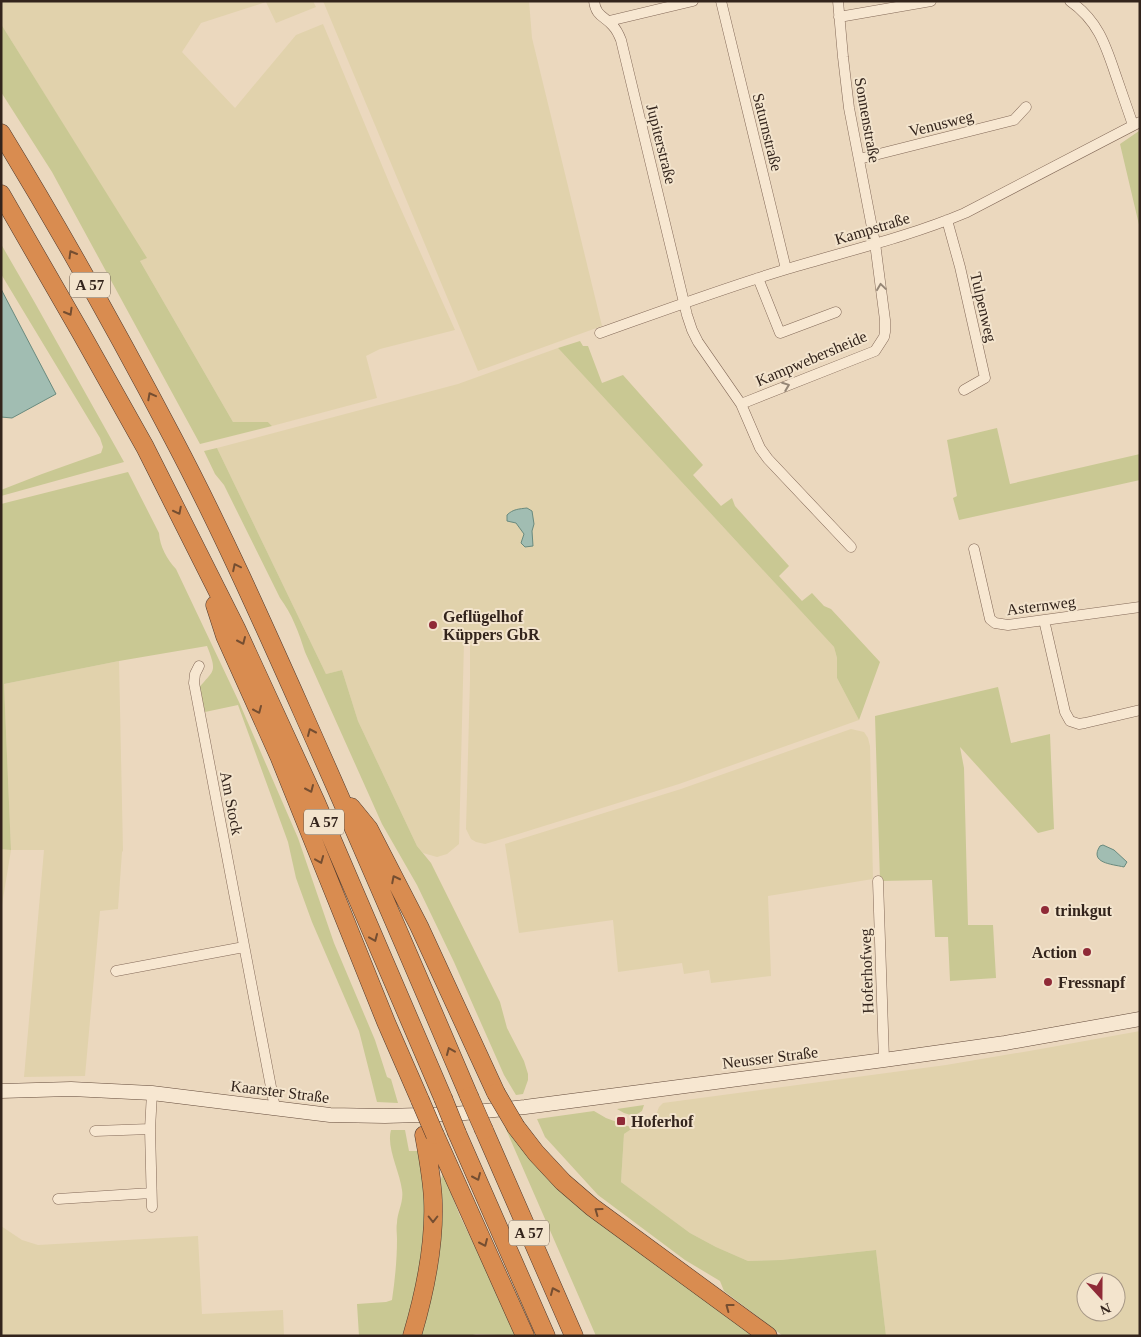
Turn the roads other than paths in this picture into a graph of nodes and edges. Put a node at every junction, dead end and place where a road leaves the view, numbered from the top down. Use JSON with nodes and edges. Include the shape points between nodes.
{"nodes":[{"id":1,"x":594,"y":1,"type":"edge"},
{"id":2,"x":694,"y":1,"type":"edge"},
{"id":3,"x":721,"y":1,"type":"edge"},
{"id":4,"x":838,"y":1,"type":"edge"},
{"id":5,"x":931,"y":1,"type":"edge"},
{"id":6,"x":1070,"y":1,"type":"edge"},
{"id":7,"x":839,"y":17,"type":"junction"},
{"id":8,"x":609,"y":21,"type":"junction"},
{"id":9,"x":1026,"y":107,"type":"dead end"},
{"id":10,"x":1136,"y":124,"type":"edge"},
{"id":11,"x":1,"y":134,"type":"edge"},
{"id":12,"x":859,"y":159,"type":"junction"},
{"id":13,"x":1,"y":194,"type":"edge"},
{"id":14,"x":948,"y":220,"type":"junction"},
{"id":15,"x":875,"y":243,"type":"junction"},
{"id":16,"x":786,"y":269,"type":"junction"},
{"id":17,"x":758,"y":278,"type":"junction"},
{"id":18,"x":684,"y":304,"type":"junction"},
{"id":19,"x":836,"y":312,"type":"dead end"},
{"id":20,"x":600,"y":333,"type":"dead end"},
{"id":21,"x":964,"y":390,"type":"dead end"},
{"id":22,"x":741,"y":404,"type":"junction"},
{"id":23,"x":851,"y":547,"type":"dead end"},
{"id":24,"x":974,"y":549,"type":"dead end"},
{"id":25,"x":198,"y":550,"type":"junction"},
{"id":26,"x":1140,"y":608,"type":"edge"},
{"id":27,"x":1044,"y":620,"type":"junction"},
{"id":28,"x":199,"y":666,"type":"dead end"},
{"id":29,"x":1140,"y":710,"type":"edge"},
{"id":30,"x":338,"y":792,"type":"junction"},
{"id":31,"x":878,"y":881,"type":"dead end"},
{"id":32,"x":244,"y":946,"type":"junction"},
{"id":33,"x":116,"y":971,"type":"dead end"},
{"id":34,"x":1140,"y":1019,"type":"edge"},
{"id":35,"x":884,"y":1060,"type":"junction"},
{"id":36,"x":1,"y":1091,"type":"edge"},
{"id":37,"x":152,"y":1093,"type":"junction"},
{"id":38,"x":275,"y":1108,"type":"junction"},
{"id":39,"x":403,"y":1116,"type":"joint"},
{"id":40,"x":150,"y":1128,"type":"junction"},
{"id":41,"x":95,"y":1131,"type":"dead end"},
{"id":42,"x":430,"y":1135,"type":"junction"},
{"id":43,"x":152,"y":1193,"type":"junction"},
{"id":44,"x":58,"y":1198,"type":"dead end"},
{"id":45,"x":152,"y":1207,"type":"dead end"},
{"id":46,"x":412,"y":1336,"type":"edge"},
{"id":47,"x":526,"y":1336,"type":"edge"},
{"id":48,"x":546,"y":1336,"type":"edge"},
{"id":49,"x":574,"y":1336,"type":"edge"},
{"id":50,"x":768,"y":1336,"type":"edge"}],
"edges":[{"from":1,"to":8,"type":"street","name":"Jupiterstraße","via":[[601,17]]},
{"from":2,"to":8,"type":"street"},
{"from":3,"to":16,"type":"street","name":"Saturnstraße"},
{"from":4,"to":7,"type":"street","name":"Sonnenstraße"},
{"from":5,"to":7,"type":"street"},
{"from":6,"to":10,"type":"street","via":[[1088,17],[1104,41]]},
{"from":7,"to":12,"type":"street","name":"Sonnenstraße","via":[[849,108]]},
{"from":8,"to":18,"type":"street","name":"Jupiterstraße","via":[[621,40]]},
{"from":9,"to":12,"type":"street","name":"Venusweg","via":[[1014,120]]},
{"from":10,"to":14,"type":"street","name":"Kampstraße"},
{"from":30,"to":11,"type":"highway","number":"A 57","one_way":true,"via":[[257,610],[174,439],[106,313]]},
{"from":12,"to":15,"type":"street","name":"Sonnenstraße"},
{"from":13,"to":25,"type":"highway","number":"A 57","one_way":true,"via":[[77,324]]},
{"from":14,"to":15,"type":"street","name":"Kampstraße"},
{"from":14,"to":21,"type":"street","name":"Tulpenweg","via":[[985,378]]},
{"from":15,"to":16,"type":"street","name":"Kampstraße"},
{"from":22,"to":15,"type":"street","name":"Kampwebersheide","one_way":true,"via":[[875,351],[885,332]]},
{"from":16,"to":17,"type":"street","name":"Kampstraße"},
{"from":17,"to":18,"type":"street","name":"Kampstraße"},
{"from":17,"to":19,"type":"street","via":[[780,333]]},
{"from":18,"to":20,"type":"street","name":"Kampstraße"},
{"from":18,"to":22,"type":"street","name":"Kampwebersheide","via":[[698,342]]},
{"from":22,"to":23,"type":"street","name":"Kampwebersheide","via":[[768,459]]},
{"from":24,"to":27,"type":"street","name":"Asternweg","via":[[990,619],[1001,625]]},
{"from":25,"to":42,"type":"highway","one_way":true,"via":[[225,636],[279,756]]},
{"from":25,"to":48,"type":"highway","number":"A 57","one_way":true,"bridge":true,"via":[[316,802]]},
{"from":26,"to":27,"type":"street","name":"Asternweg"},
{"from":27,"to":29,"type":"street","via":[[1065,712],[1070,721],[1079,724]]},
{"from":28,"to":32,"type":"street","name":"Am Stock","via":[[194,683]]},
{"from":49,"to":30,"type":"highway","number":"A 57","one_way":true,"bridge":true},
{"from":50,"to":30,"type":"highway","one_way":true,"bridge":true,"via":[[592,1207],[536,1154],[496,1094],[419,926],[369,829]]},
{"from":31,"to":35,"type":"street","name":"Hoferhofweg"},
{"from":32,"to":33,"type":"street"},
{"from":32,"to":38,"type":"street","name":"Am Stock"},
{"from":34,"to":35,"type":"main road","name":"Neusser Straße"},
{"from":35,"to":39,"type":"main road","name":"Neusser Straße","via":[[525,1107]]},
{"from":36,"to":37,"type":"main road","name":"Kaarster Straße","via":[[71,1089]]},
{"from":37,"to":38,"type":"main road","name":"Kaarster Straße"},
{"from":37,"to":40,"type":"street"},
{"from":38,"to":39,"type":"main road","name":"Kaarster Straße","via":[[330,1115]]},
{"from":40,"to":41,"type":"street"},
{"from":40,"to":43,"type":"street"},
{"from":42,"to":46,"type":"highway","one_way":true,"via":[[433,1230],[421,1305]]},
{"from":42,"to":47,"type":"highway","one_way":true},
{"from":43,"to":44,"type":"street"},
{"from":43,"to":45,"type":"street"}]}
